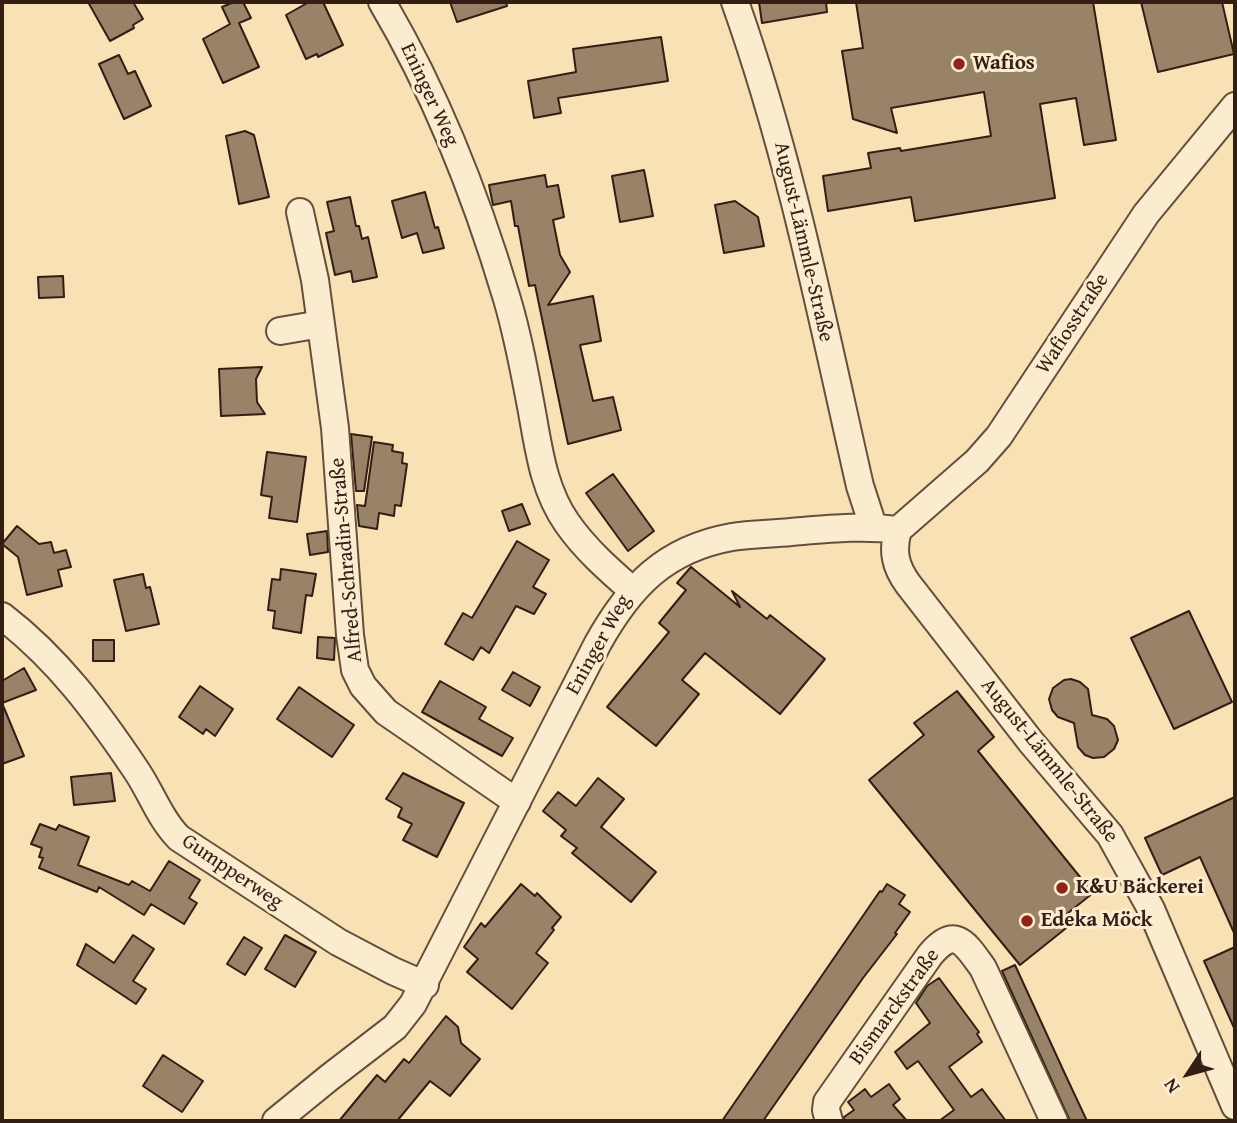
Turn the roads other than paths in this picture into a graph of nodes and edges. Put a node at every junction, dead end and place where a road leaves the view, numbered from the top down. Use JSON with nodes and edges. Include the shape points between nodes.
{"nodes":[{"id":1,"x":382,"y":2,"type":"edge"},
{"id":2,"x":735,"y":2,"type":"edge"},
{"id":3,"x":1235,"y":106,"type":"edge"},
{"id":4,"x":300,"y":212,"type":"dead end"},
{"id":5,"x":321,"y":324,"type":"junction"},
{"id":6,"x":280,"y":331,"type":"dead end"},
{"id":7,"x":886,"y":528,"type":"junction"},
{"id":8,"x":633,"y":591,"type":"junction"},
{"id":9,"x":2,"y":616,"type":"edge"},
{"id":10,"x":517,"y":802,"type":"junction"},
{"id":11,"x":425,"y":985,"type":"junction"},
{"id":12,"x":1235,"y":1106,"type":"edge"},
{"id":13,"x":276,"y":1121,"type":"edge"},
{"id":14,"x":829,"y":1121,"type":"edge"},
{"id":15,"x":1054,"y":1121,"type":"edge"}],
"edges":[{"from":1,"to":8,"type":"street","name":"Eninger Weg","via":[[431,93],[470,185],[513,323],[551,495],[580,541]]},
{"from":2,"to":7,"type":"street","name":"August-Lämmle-Straße","via":[[770,107],[860,486]]},
{"from":3,"to":7,"type":"street","name":"Wafiosstraße","via":[[1146,214],[999,436],[978,461]]},
{"from":4,"to":5,"type":"street","name":"Alfred-Schradin-Straße"},
{"from":5,"to":6,"type":"street"},
{"from":5,"to":10,"type":"street","name":"Alfred-Schradin-Straße","via":[[335,428],[355,670],[386,712]]},
{"from":7,"to":8,"type":"street","via":[[714,541],[676,555]]},
{"from":7,"to":12,"type":"street","name":"August-Lämmle-Straße","via":[[899,571],[1031,742],[1110,835],[1151,909]]},
{"from":8,"to":10,"type":"street","name":"Eninger Weg","via":[[598,643]]},
{"from":9,"to":11,"type":"street","name":"Gumpperweg","via":[[72,681],[179,838],[338,942]]},
{"from":10,"to":11,"type":"street","name":"Eninger Weg"},
{"from":11,"to":13,"type":"street","name":"Eninger Weg","via":[[395,1027]]},
{"from":14,"to":15,"type":"street","name":"Bismarckstraße","via":[[827,1102],[930,955],[950,938],[968,947],[983,968]]}]}
